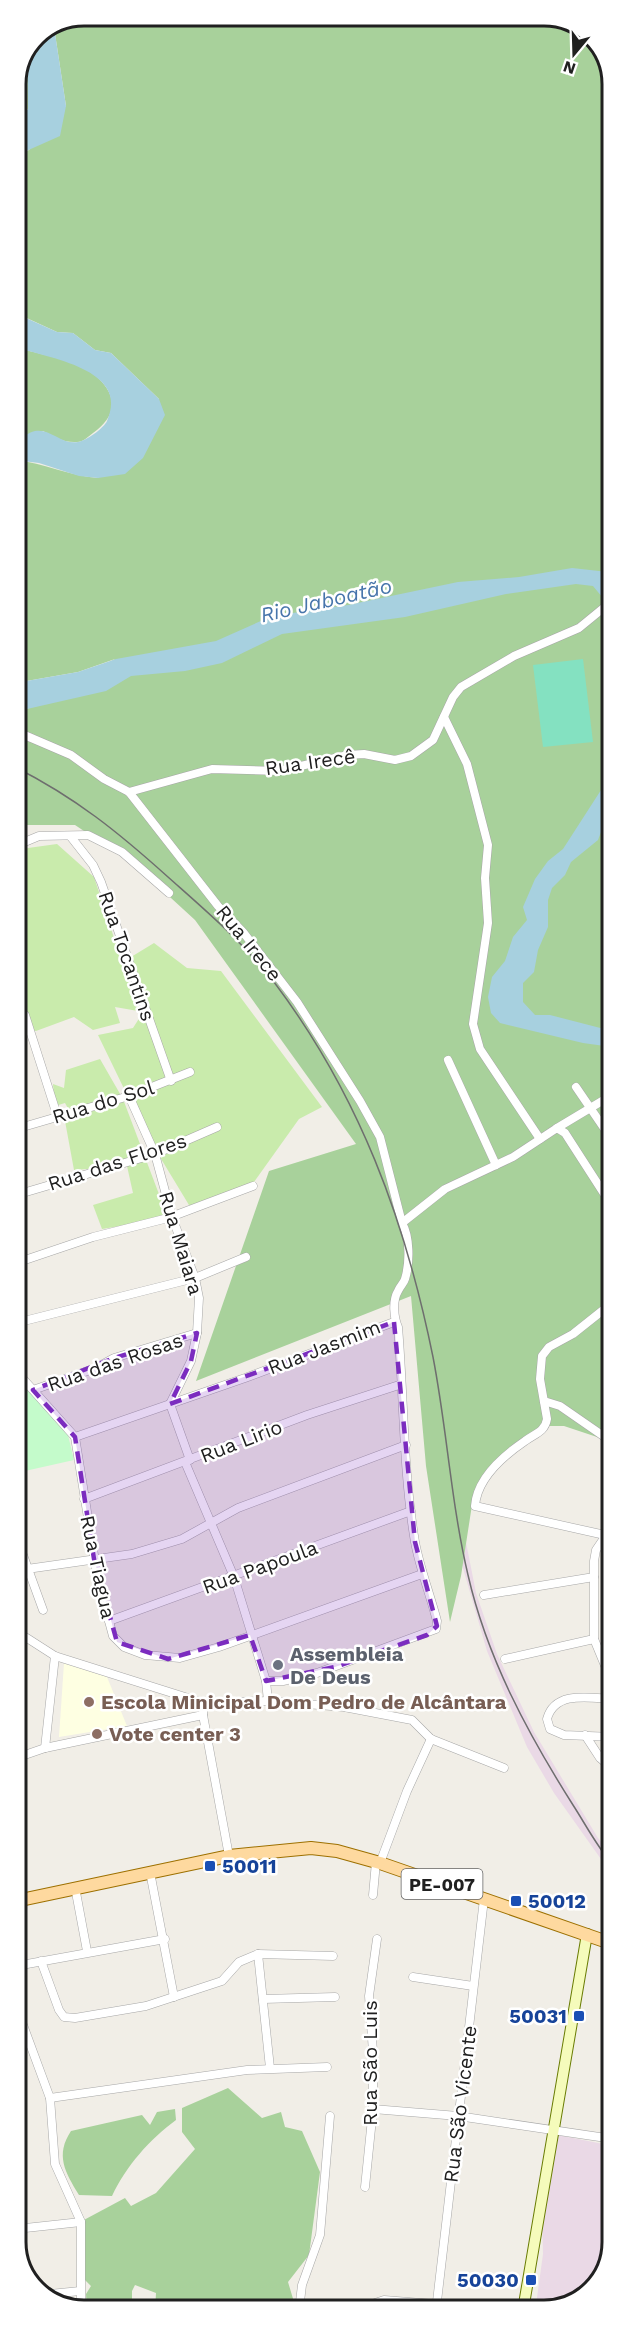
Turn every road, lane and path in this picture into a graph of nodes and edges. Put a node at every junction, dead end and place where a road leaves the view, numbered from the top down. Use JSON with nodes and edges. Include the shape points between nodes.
{"nodes":[{"id":1,"x":603,"y":609,"type":"edge"},
{"id":2,"x":444,"y":717,"type":"junction"},
{"id":3,"x":26,"y":736,"type":"edge"},
{"id":4,"x":129,"y":792,"type":"junction"},
{"id":5,"x":71,"y":837,"type":"junction"},
{"id":6,"x":26,"y":841,"type":"edge"},
{"id":7,"x":169,"y":893,"type":"dead end"},
{"id":8,"x":26,"y":1018,"type":"edge"},
{"id":9,"x":448,"y":1060,"type":"dead end"},
{"id":10,"x":190,"y":1072,"type":"dead end"},
{"id":11,"x":171,"y":1081,"type":"junction"},
{"id":12,"x":576,"y":1087,"type":"dead end"},
{"id":13,"x":129,"y":1096,"type":"junction"},
{"id":14,"x":603,"y":1101,"type":"edge"},
{"id":15,"x":589,"y":1110,"type":"junction"},
{"id":16,"x":57,"y":1115,"type":"junction"},
{"id":17,"x":26,"y":1126,"type":"edge"},
{"id":18,"x":217,"y":1127,"type":"dead end"},
{"id":19,"x":557,"y":1128,"type":"junction"},
{"id":20,"x":603,"y":1128,"type":"edge"},
{"id":21,"x":540,"y":1139,"type":"junction"},
{"id":22,"x":155,"y":1154,"type":"junction"},
{"id":23,"x":496,"y":1166,"type":"junction"},
{"id":24,"x":253,"y":1186,"type":"dead end"},
{"id":25,"x":26,"y":1191,"type":"edge"},
{"id":26,"x":603,"y":1192,"type":"edge"},
{"id":27,"x":172,"y":1217,"type":"junction"},
{"id":28,"x":402,"y":1223,"type":"junction"},
{"id":29,"x":246,"y":1257,"type":"dead end"},
{"id":30,"x":26,"y":1260,"type":"edge"},
{"id":31,"x":195,"y":1278,"type":"junction"},
{"id":32,"x":603,"y":1309,"type":"edge"},
{"id":33,"x":26,"y":1320,"type":"edge"},
{"id":34,"x":394,"y":1322,"type":"junction"},
{"id":35,"x":197,"y":1333,"type":"junction"},
{"id":36,"x":26,"y":1382,"type":"edge"},
{"id":37,"x":399,"y":1385,"type":"junction"},
{"id":38,"x":33,"y":1390,"type":"junction"},
{"id":39,"x":544,"y":1401,"type":"junction"},
{"id":40,"x":170,"y":1404,"type":"junction"},
{"id":41,"x":603,"y":1436,"type":"edge"},
{"id":42,"x":75,"y":1437,"type":"junction"},
{"id":43,"x":406,"y":1445,"type":"junction"},
{"id":44,"x":188,"y":1461,"type":"junction"},
{"id":45,"x":84,"y":1499,"type":"junction"},
{"id":46,"x":411,"y":1511,"type":"junction"},
{"id":47,"x":212,"y":1522,"type":"junction"},
{"id":48,"x":603,"y":1535,"type":"edge"},
{"id":49,"x":603,"y":1538,"type":"edge"},
{"id":50,"x":94,"y":1559,"type":"junction"},
{"id":51,"x":26,"y":1565,"type":"edge"},
{"id":52,"x":27,"y":1569,"type":"junction"},
{"id":53,"x":422,"y":1574,"type":"junction"},
{"id":54,"x":234,"y":1577,"type":"junction"},
{"id":55,"x":594,"y":1577,"type":"junction"},
{"id":56,"x":484,"y":1595,"type":"dead end"},
{"id":57,"x":43,"y":1610,"type":"dead end"},
{"id":58,"x":109,"y":1621,"type":"junction"},
{"id":59,"x":250,"y":1635,"type":"junction"},
{"id":60,"x":26,"y":1637,"type":"edge"},
{"id":61,"x":594,"y":1638,"type":"junction"},
{"id":62,"x":55,"y":1656,"type":"junction"},
{"id":63,"x":505,"y":1659,"type":"dead end"},
{"id":64,"x":603,"y":1660,"type":"edge"},
{"id":65,"x":266,"y":1681,"type":"junction"},
{"id":66,"x":603,"y":1699,"type":"edge"},
{"id":67,"x":268,"y":1701,"type":"junction"},
{"id":68,"x":204,"y":1703,"type":"junction"},
{"id":69,"x":203,"y":1715,"type":"junction"},
{"id":70,"x":585,"y":1735,"type":"junction"},
{"id":71,"x":603,"y":1736,"type":"edge"},
{"id":72,"x":431,"y":1739,"type":"junction"},
{"id":73,"x":45,"y":1749,"type":"junction"},
{"id":74,"x":26,"y":1755,"type":"edge"},
{"id":75,"x":603,"y":1761,"type":"edge"},
{"id":76,"x":504,"y":1768,"type":"dead end"},
{"id":77,"x":229,"y":1856,"type":"junction"},
{"id":78,"x":378,"y":1863,"type":"junction"},
{"id":79,"x":150,"y":1872,"type":"junction"},
{"id":80,"x":75,"y":1887,"type":"junction"},
{"id":81,"x":373,"y":1895,"type":"dead end"},
{"id":82,"x":26,"y":1899,"type":"edge"},
{"id":83,"x":484,"y":1899,"type":"junction"},
{"id":84,"x":587,"y":1934,"type":"junction"},
{"id":85,"x":165,"y":1939,"type":"junction"},
{"id":86,"x":377,"y":1939,"type":"dead end"},
{"id":87,"x":603,"y":1940,"type":"edge"},
{"id":88,"x":87,"y":1951,"type":"junction"},
{"id":89,"x":258,"y":1953,"type":"junction"},
{"id":90,"x":333,"y":1956,"type":"dead end"},
{"id":91,"x":41,"y":1961,"type":"junction"},
{"id":92,"x":26,"y":1964,"type":"edge"},
{"id":93,"x":413,"y":1977,"type":"dead end"},
{"id":94,"x":473,"y":1986,"type":"junction"},
{"id":95,"x":174,"y":1997,"type":"junction"},
{"id":96,"x":335,"y":1997,"type":"dead end"},
{"id":97,"x":262,"y":1999,"type":"junction"},
{"id":98,"x":26,"y":2041,"type":"edge"},
{"id":99,"x":327,"y":2067,"type":"dead end"},
{"id":100,"x":270,"y":2068,"type":"junction"},
{"id":101,"x":50,"y":2098,"type":"junction"},
{"id":102,"x":373,"y":2109,"type":"junction"},
{"id":103,"x":330,"y":2116,"type":"dead end"},
{"id":104,"x":458,"y":2116,"type":"junction"},
{"id":105,"x":556,"y":2129,"type":"junction"},
{"id":106,"x":603,"y":2137,"type":"edge"},
{"id":107,"x":365,"y":2187,"type":"dead end"},
{"id":108,"x":81,"y":2222,"type":"junction"},
{"id":109,"x":26,"y":2228,"type":"edge"},
{"id":110,"x":80,"y":2291,"type":"junction"},
{"id":111,"x":56,"y":2293,"type":"edge"},
{"id":112,"x":80,"y":2300,"type":"edge"},
{"id":113,"x":300,"y":2300,"type":"edge"},
{"id":114,"x":437,"y":2300,"type":"edge"},
{"id":115,"x":525,"y":2300,"type":"edge"}],
"edges":[{"from":1,"to":2,"type":"street","name":"Rua Irecê","via":[[579,628],[473,679],[453,697]]},
{"from":2,"to":4,"type":"street","name":"Rua Irecê","via":[[433,740],[403,759],[348,755],[279,771],[212,769]]},
{"from":2,"to":21,"type":"street","via":[[467,764],[488,845],[488,923],[473,1024],[480,1049]]},
{"from":3,"to":4,"type":"street","name":"Rua Irece","via":[[71,755]]},
{"from":4,"to":28,"type":"street","name":"Rua Irece","via":[[277,976],[360,1101],[380,1137]]},
{"from":5,"to":6,"type":"street","via":[[39,836]]},
{"from":5,"to":7,"type":"street","via":[[88,835],[101,839],[137,863]]},
{"from":5,"to":11,"type":"street","name":"Rua Tocantins","via":[[101,882]]},
{"from":8,"to":16,"type":"street"},
{"from":9,"to":23,"type":"street"},
{"from":10,"to":11,"type":"street","name":"Rua do Sol"},
{"from":11,"to":13,"type":"street","name":"Rua do Sol"},
{"from":12,"to":15,"type":"street"},
{"from":13,"to":16,"type":"street","name":"Rua do Sol"},
{"from":13,"to":22,"type":"street","name":"Rua Maiara"},
{"from":14,"to":15,"type":"street"},
{"from":15,"to":19,"type":"street"},
{"from":15,"to":20,"type":"street"},
{"from":16,"to":17,"type":"street","name":"Rua do Sol"},
{"from":18,"to":22,"type":"street","name":"Rua das Flores"},
{"from":19,"to":21,"type":"street"},
{"from":19,"to":26,"type":"street","via":[[566,1133]]},
{"from":21,"to":23,"type":"street"},
{"from":22,"to":25,"type":"street","name":"Rua das Flores"},
{"from":22,"to":27,"type":"street","name":"Rua Maiara"},
{"from":23,"to":28,"type":"street","via":[[445,1190]]},
{"from":24,"to":27,"type":"street"},
{"from":27,"to":30,"type":"street"},
{"from":27,"to":31,"type":"street","name":"Rua Maiara"},
{"from":28,"to":34,"type":"street","name":"Rua Irece","via":[[407,1233],[407,1272],[396,1293]]},
{"from":29,"to":31,"type":"street"},
{"from":31,"to":33,"type":"street"},
{"from":31,"to":35,"type":"street","name":"Rua Maiara","via":[[200,1311]]},
{"from":32,"to":39,"type":"street","via":[[545,1351],[540,1369]]},
{"from":34,"to":37,"type":"street","name":"Rua Jasmim","via":[[398,1328]]},
{"from":34,"to":40,"type":"street","name":"Rua Jasmim"},
{"from":35,"to":38,"type":"street","name":"Rua das Rosas","via":[[114,1358]]},
{"from":35,"to":40,"type":"street","name":"Rua Maiara","via":[[191,1361]]},
{"from":36,"to":38,"type":"street"},
{"from":37,"to":43,"type":"street","name":"Rua Jasmim"},
{"from":37,"to":44,"type":"street","name":"Rua Lirio"},
{"from":38,"to":42,"type":"street"},
{"from":39,"to":41,"type":"street","via":[[560,1406]]},
{"from":39,"to":48,"type":"street","via":[[545,1427],[488,1474],[475,1506]]},
{"from":40,"to":42,"type":"street","name":"Rua Jasmim"},
{"from":40,"to":44,"type":"street"},
{"from":42,"to":45,"type":"street","name":"Rua Tiagua"},
{"from":43,"to":46,"type":"street","name":"Rua Jasmim"},
{"from":43,"to":47,"type":"street","via":[[286,1488]]},
{"from":44,"to":45,"type":"street","name":"Rua Lirio"},
{"from":44,"to":47,"type":"street"},
{"from":45,"to":50,"type":"street","name":"Rua Tiagua"},
{"from":46,"to":53,"type":"street","name":"Rua Jasmim"},
{"from":46,"to":54,"type":"street","name":"Rua Papoula"},
{"from":47,"to":50,"type":"street","via":[[182,1539],[132,1554]]},
{"from":47,"to":54,"type":"street"},
{"from":49,"to":55,"type":"street","via":[[596,1550]]},
{"from":50,"to":52,"type":"street"},
{"from":50,"to":58,"type":"street","name":"Rua Tiagua"},
{"from":51,"to":52,"type":"street"},
{"from":52,"to":57,"type":"street"},
{"from":53,"to":59,"type":"street","name":"Rua Tiagua"},
{"from":53,"to":65,"type":"street","name":"Rua Jasmim","via":[[436,1629],[317,1673]]},
{"from":54,"to":58,"type":"street","name":"Rua Papoula"},
{"from":54,"to":59,"type":"street"},
{"from":55,"to":56,"type":"street"},
{"from":55,"to":61,"type":"street"},
{"from":58,"to":59,"type":"street","name":"Rua Tiagua","via":[[113,1636],[124,1647],[168,1659]]},
{"from":59,"to":65,"type":"street"},
{"from":60,"to":62,"type":"street"},
{"from":61,"to":63,"type":"street"},
{"from":61,"to":64,"type":"street"},
{"from":62,"to":68,"type":"street"},
{"from":62,"to":73,"type":"street"},
{"from":65,"to":67,"type":"street"},
{"from":66,"to":70,"type":"street","via":[[574,1698],[558,1701],[552,1707],[547,1719],[554,1732]]},
{"from":67,"to":68,"type":"street"},
{"from":67,"to":72,"type":"street","via":[[344,1707],[402,1717],[420,1726]]},
{"from":68,"to":69,"type":"street"},
{"from":69,"to":73,"type":"street"},
{"from":69,"to":77,"type":"street"},
{"from":70,"to":71,"type":"street"},
{"from":70,"to":75,"type":"street"},
{"from":72,"to":76,"type":"street"},
{"from":72,"to":78,"type":"street"},
{"from":73,"to":74,"type":"street"},
{"from":77,"to":78,"type":"main road","number":"PE-007","via":[[311,1848]]},
{"from":77,"to":79,"type":"main road","number":"PE-007"},
{"from":78,"to":81,"type":"street"},
{"from":78,"to":83,"type":"main road","number":"PE-007"},
{"from":79,"to":80,"type":"main road","number":"PE-007"},
{"from":79,"to":85,"type":"street"},
{"from":80,"to":82,"type":"main road","number":"PE-007"},
{"from":80,"to":88,"type":"street"},
{"from":83,"to":84,"type":"main road","number":"PE-007"},
{"from":83,"to":94,"type":"street","name":"Rua São Vicente"},
{"from":84,"to":87,"type":"main road","number":"PE-007"},
{"from":84,"to":105,"type":"street"},
{"from":85,"to":88,"type":"street"},
{"from":85,"to":95,"type":"street"},
{"from":86,"to":102,"type":"street","name":"Rua São Luis","via":[[369,1996]]},
{"from":88,"to":91,"type":"street"},
{"from":89,"to":90,"type":"street"},
{"from":89,"to":95,"type":"street","via":[[239,1962],[222,1982]]},
{"from":89,"to":97,"type":"street"},
{"from":91,"to":92,"type":"street"},
{"from":91,"to":95,"type":"street","via":[[64,2017],[134,2009]]},
{"from":93,"to":94,"type":"street"},
{"from":94,"to":104,"type":"street","name":"Rua São Vicente"},
{"from":96,"to":97,"type":"street"},
{"from":97,"to":100,"type":"street"},
{"from":98,"to":101,"type":"street"},
{"from":99,"to":100,"type":"street"},
{"from":100,"to":101,"type":"street"},
{"from":101,"to":108,"type":"street","via":[[55,2164]]},
{"from":102,"to":104,"type":"street"},
{"from":102,"to":107,"type":"street","name":"Rua São Luis"},
{"from":103,"to":113,"type":"street","via":[[320,2235]]},
{"from":104,"to":105,"type":"street"},
{"from":104,"to":114,"type":"street","name":"Rua São Vicente"},
{"from":105,"to":106,"type":"street"},
{"from":105,"to":115,"type":"street"},
{"from":108,"to":109,"type":"street"},
{"from":108,"to":110,"type":"street"},
{"from":110,"to":111,"type":"street"},
{"from":110,"to":112,"type":"street"}]}
